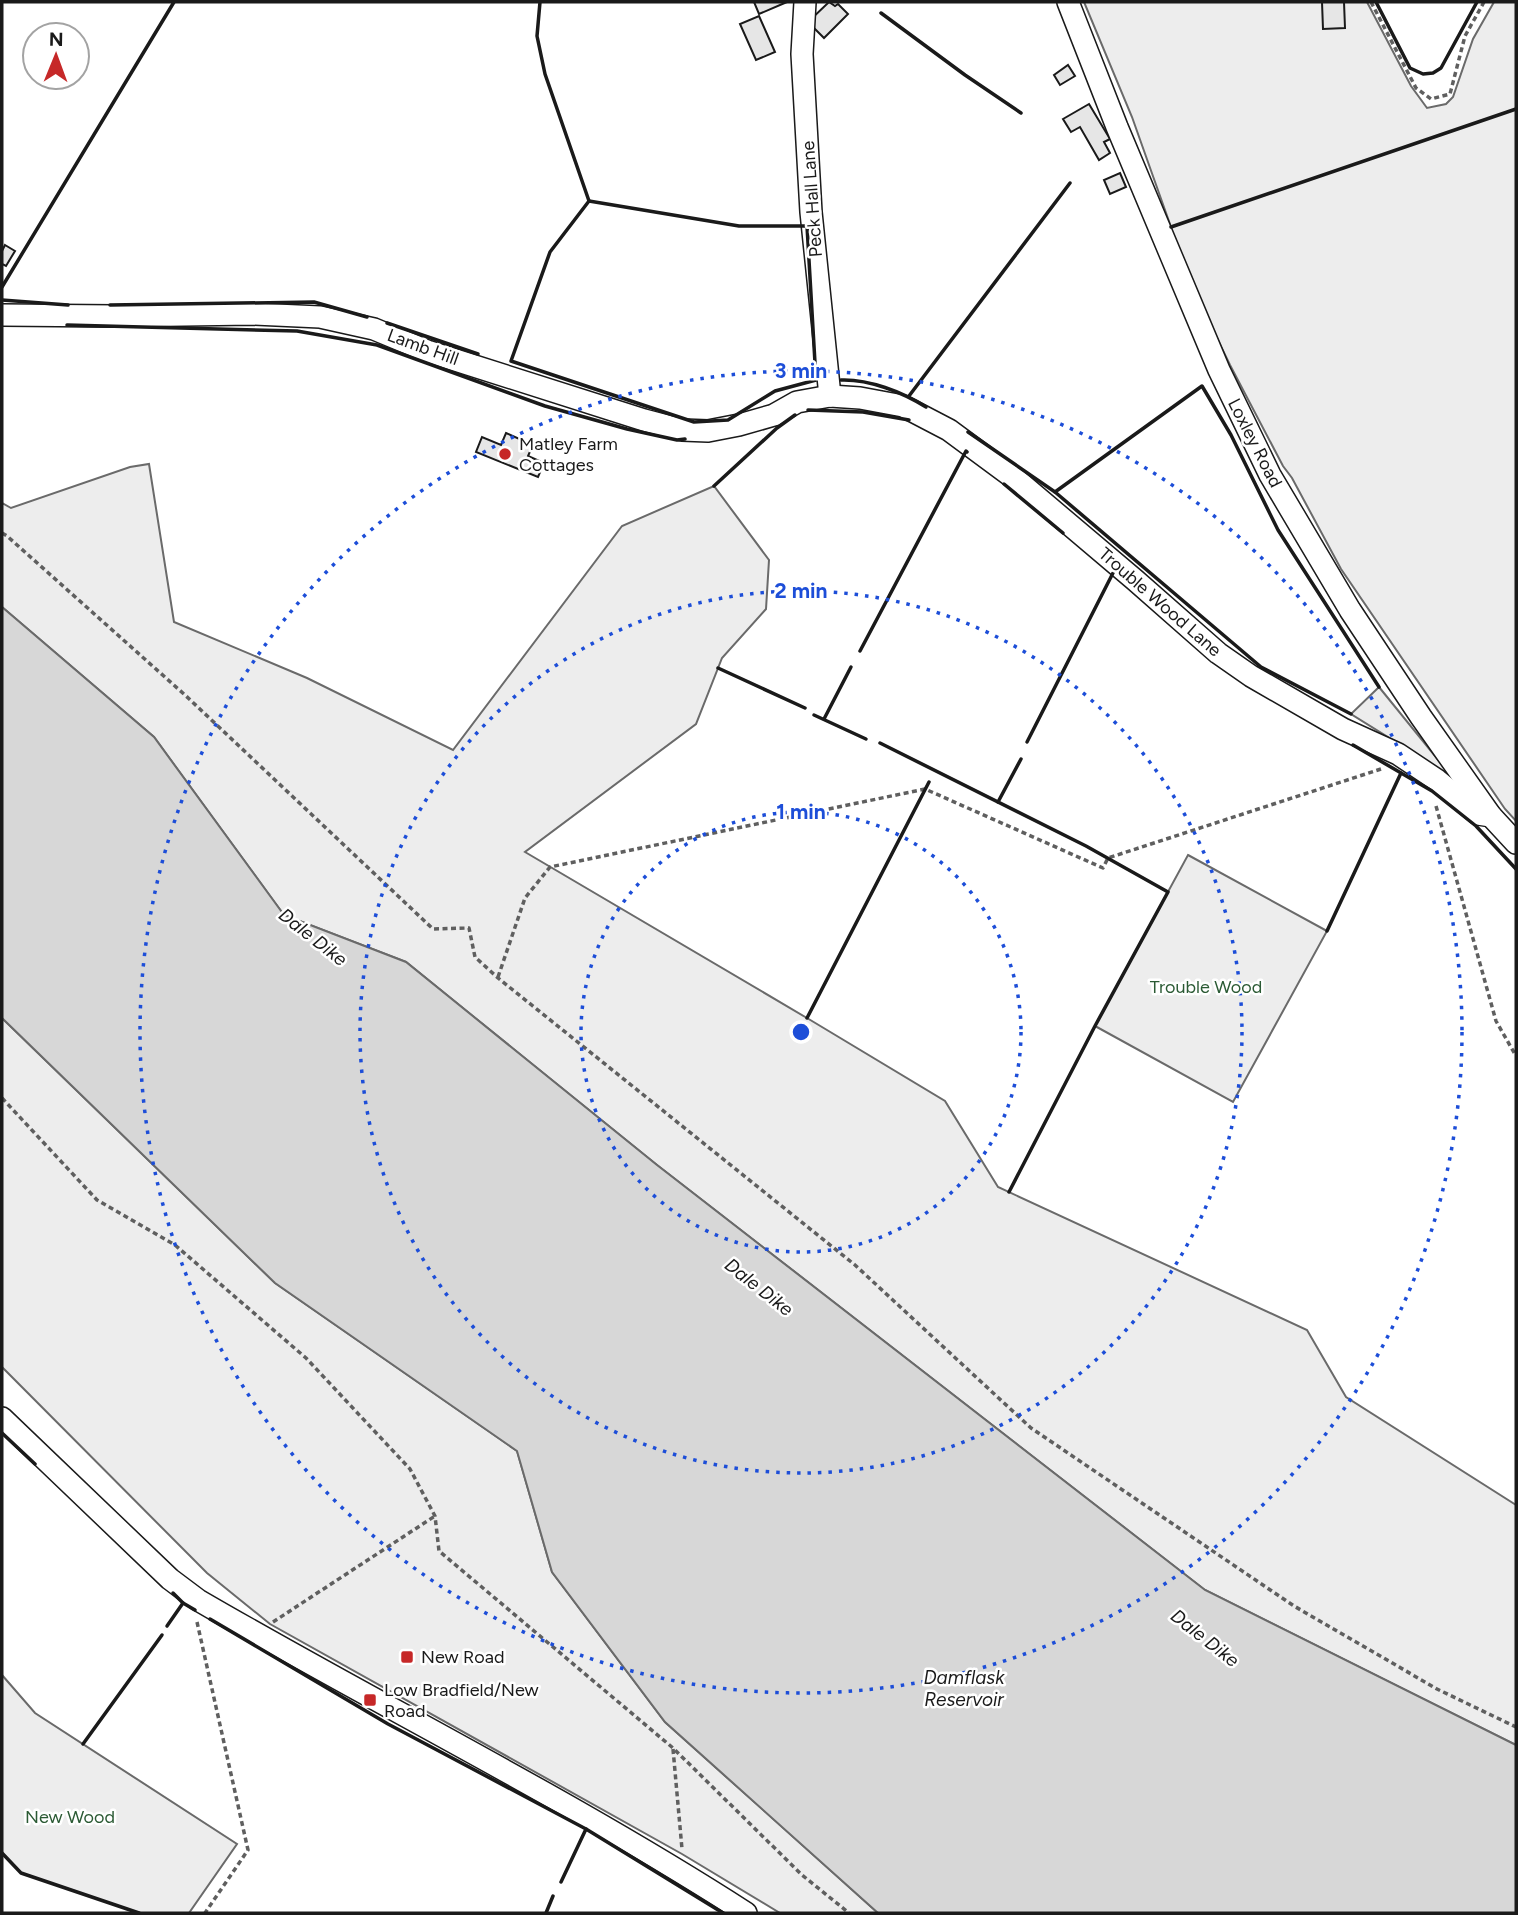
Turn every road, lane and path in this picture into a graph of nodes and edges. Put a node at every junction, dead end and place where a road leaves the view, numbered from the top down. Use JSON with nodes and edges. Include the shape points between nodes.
{"nodes":[{"id":1,"x":805,"y":2,"type":"edge"},
{"id":2,"x":1068,"y":2,"type":"edge"},
{"id":3,"x":1371,"y":2,"type":"edge"},
{"id":4,"x":1484,"y":2,"type":"edge"},
{"id":5,"x":2,"y":314,"type":"edge"},
{"id":6,"x":831,"y":397,"type":"junction"},
{"id":7,"x":2,"y":533,"type":"edge"},
{"id":8,"x":1398,"y":754,"type":"junction"},
{"id":9,"x":1437,"y":780,"type":"junction"},
{"id":10,"x":1491,"y":816,"type":"junction"},
{"id":11,"x":1516,"y":843,"type":"edge"},
{"id":12,"x":498,"y":978,"type":"junction"},
{"id":13,"x":1516,"y":1056,"type":"edge"},
{"id":14,"x":2,"y":1098,"type":"edge"},
{"id":15,"x":2,"y":1418,"type":"edge"},
{"id":16,"x":435,"y":1516,"type":"junction"},
{"id":17,"x":198,"y":1600,"type":"junction"},
{"id":18,"x":260,"y":1636,"type":"junction"},
{"id":19,"x":1516,"y":1727,"type":"edge"},
{"id":20,"x":673,"y":1748,"type":"junction"},
{"id":21,"x":674,"y":1866,"type":"junction"},
{"id":22,"x":205,"y":1913,"type":"edge"},
{"id":23,"x":746,"y":1913,"type":"edge"},
{"id":24,"x":849,"y":1913,"type":"edge"}],
"edges":[{"from":1,"to":6,"type":"street","name":"Peck Hall Lane","via":[[802,54],[811,212]]},
{"from":2,"to":10,"type":"street","name":"Loxley Road","via":[[1219,370],[1270,475],[1350,610]]},
{"from":3,"to":4,"type":"path","via":[[1416,88],[1431,99],[1450,94],[1465,36]]},
{"from":5,"to":6,"type":"street","name":"Lamb Hill","via":[[320,317],[373,329],[439,355],[682,430],[739,425],[774,415],[797,402]]},
{"from":6,"to":8,"type":"street","name":"Trouble Wood Lane","via":[[902,406],[949,430],[1018,481],[1218,653],[1343,729]]},
{"from":7,"to":12,"type":"path","via":[[185,695],[433,929],[469,928],[475,957]]},
{"from":8,"to":9,"type":"street","name":"Trouble Wood Lane"},
{"from":8,"to":12,"type":"path","via":[[1389,766],[1108,858],[1103,868],[925,789],[550,867],[525,898]]},
{"from":9,"to":10,"type":"street","name":"Trouble Wood Lane","via":[[1478,814]]},
{"from":9,"to":13,"type":"path","via":[[1432,791],[1496,1021]]},
{"from":10,"to":11,"type":"street","name":"Loxley Road"},
{"from":12,"to":19,"type":"path","via":[[855,1265],[1031,1428],[1294,1606],[1437,1689]]},
{"from":14,"to":16,"type":"path","via":[[97,1200],[176,1245],[306,1359],[410,1469]]},
{"from":15,"to":17,"type":"street","via":[[170,1579]]},
{"from":16,"to":18,"type":"path","via":[[270,1624]]},
{"from":16,"to":20,"type":"path","via":[[439,1551]]},
{"from":17,"to":18,"type":"street"},
{"from":17,"to":22,"type":"path","via":[[194,1609],[248,1850]]},
{"from":18,"to":21,"type":"street"},
{"from":20,"to":21,"type":"path","via":[[682,1854]]},
{"from":20,"to":24,"type":"path","via":[[802,1875]]},
{"from":21,"to":23,"type":"street"}]}
